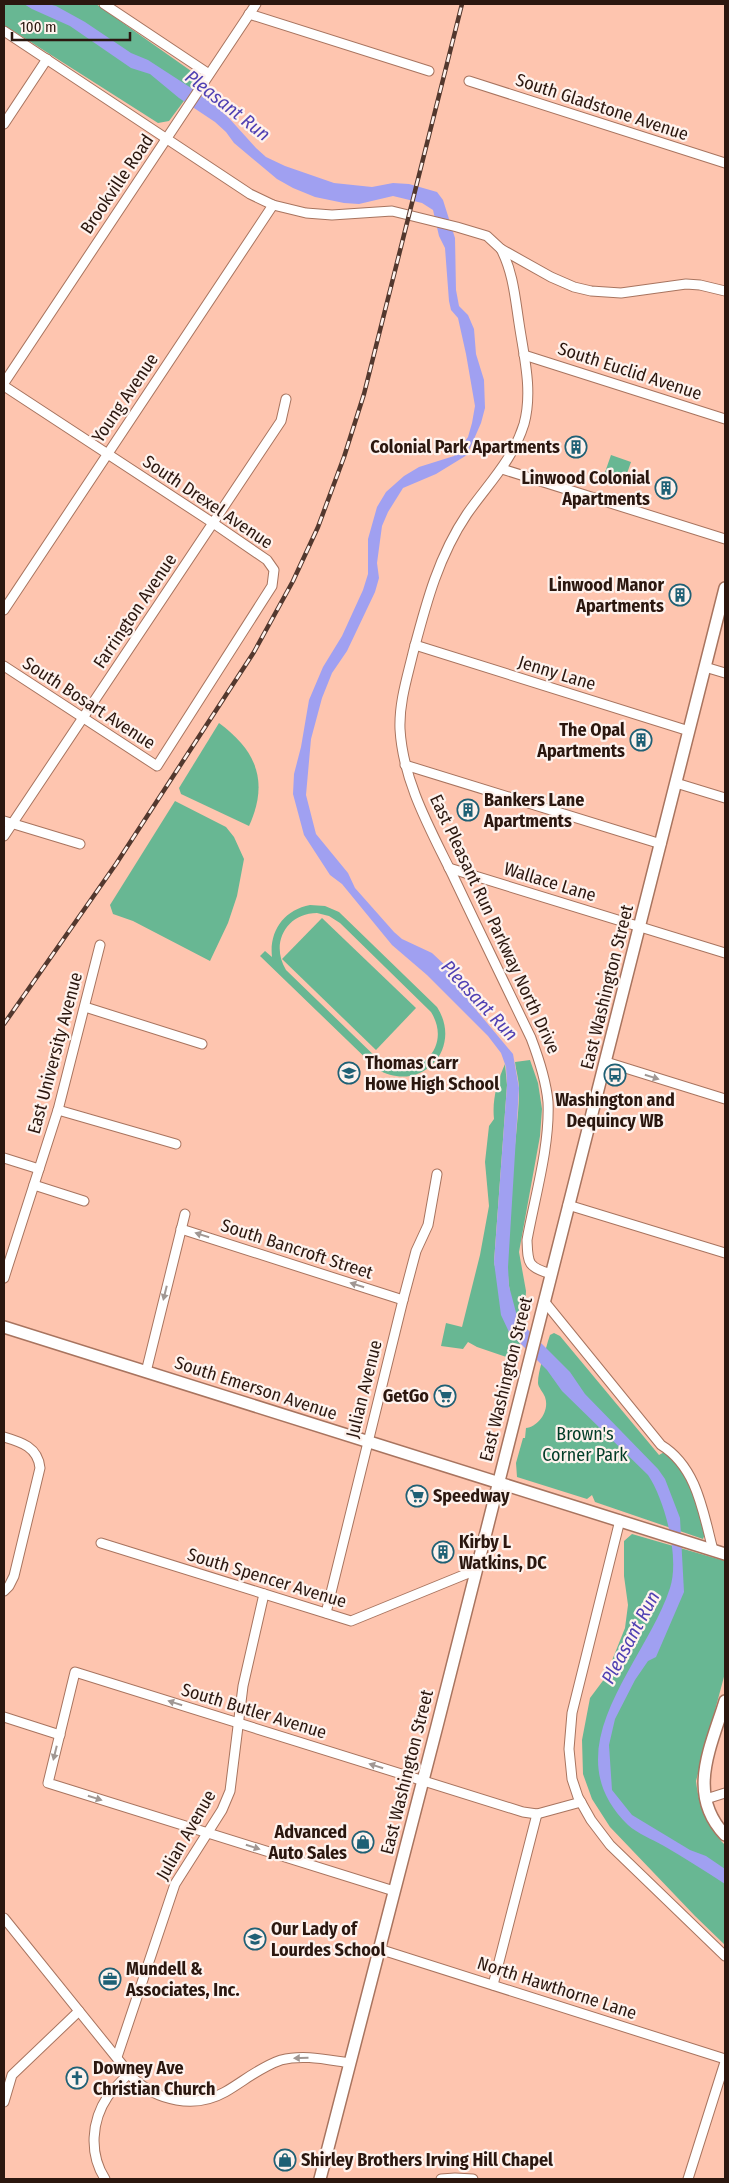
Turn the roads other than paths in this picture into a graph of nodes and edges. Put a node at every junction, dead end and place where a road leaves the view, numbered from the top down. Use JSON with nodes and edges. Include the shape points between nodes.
{"nodes":[{"id":1,"x":104,"y":4,"type":"edge"},
{"id":2,"x":256,"y":4,"type":"edge"},
{"id":3,"x":249,"y":14,"type":"junction"},
{"id":4,"x":4,"y":31,"type":"edge"},
{"id":5,"x":47,"y":59,"type":"junction"},
{"id":6,"x":429,"y":71,"type":"dead end"},
{"id":7,"x":209,"y":74,"type":"junction"},
{"id":8,"x":469,"y":81,"type":"dead end"},
{"id":9,"x":4,"y":124,"type":"edge"},
{"id":10,"x":167,"y":139,"type":"junction"},
{"id":11,"x":725,"y":163,"type":"edge"},
{"id":12,"x":273,"y":205,"type":"junction"},
{"id":13,"x":501,"y":248,"type":"junction"},
{"id":14,"x":725,"y":291,"type":"edge"},
{"id":15,"x":524,"y":355,"type":"junction"},
{"id":16,"x":4,"y":384,"type":"edge"},
{"id":17,"x":286,"y":399,"type":"dead end"},
{"id":18,"x":725,"y":419,"type":"edge"},
{"id":19,"x":107,"y":454,"type":"junction"},
{"id":20,"x":502,"y":469,"type":"junction"},
{"id":21,"x":213,"y":523,"type":"junction"},
{"id":22,"x":725,"y":539,"type":"edge"},
{"id":23,"x":725,"y":588,"type":"edge"},
{"id":24,"x":4,"y":610,"type":"edge"},
{"id":25,"x":415,"y":645,"type":"junction"},
{"id":26,"x":4,"y":666,"type":"edge"},
{"id":27,"x":705,"y":667,"type":"junction"},
{"id":28,"x":725,"y":673,"type":"edge"},
{"id":29,"x":83,"y":718,"type":"junction"},
{"id":30,"x":689,"y":731,"type":"junction"},
{"id":31,"x":405,"y":765,"type":"junction"},
{"id":32,"x":157,"y":766,"type":"joint"},
{"id":33,"x":676,"y":783,"type":"junction"},
{"id":34,"x":725,"y":798,"type":"edge"},
{"id":35,"x":8,"y":823,"type":"edge"},
{"id":36,"x":4,"y":836,"type":"edge"},
{"id":37,"x":80,"y":844,"type":"dead end"},
{"id":38,"x":661,"y":844,"type":"junction"},
{"id":39,"x":449,"y":868,"type":"junction"},
{"id":40,"x":640,"y":927,"type":"junction"},
{"id":41,"x":100,"y":946,"type":"dead end"},
{"id":42,"x":725,"y":953,"type":"edge"},
{"id":43,"x":85,"y":1007,"type":"junction"},
{"id":44,"x":202,"y":1044,"type":"dead end"},
{"id":45,"x":606,"y":1062,"type":"junction"},
{"id":46,"x":725,"y":1099,"type":"edge"},
{"id":47,"x":58,"y":1110,"type":"junction"},
{"id":48,"x":176,"y":1144,"type":"dead end"},
{"id":49,"x":4,"y":1158,"type":"edge"},
{"id":50,"x":39,"y":1170,"type":"junction"},
{"id":51,"x":437,"y":1174,"type":"dead end"},
{"id":52,"x":34,"y":1185,"type":"junction"},
{"id":53,"x":84,"y":1201,"type":"dead end"},
{"id":54,"x":568,"y":1205,"type":"junction"},
{"id":55,"x":185,"y":1214,"type":"dead end"},
{"id":56,"x":182,"y":1229,"type":"junction"},
{"id":57,"x":725,"y":1253,"type":"edge"},
{"id":58,"x":551,"y":1274,"type":"junction"},
{"id":59,"x":4,"y":1278,"type":"edge"},
{"id":60,"x":403,"y":1300,"type":"junction"},
{"id":61,"x":544,"y":1300,"type":"junction"},
{"id":62,"x":4,"y":1327,"type":"edge"},
{"id":63,"x":146,"y":1372,"type":"junction"},
{"id":64,"x":4,"y":1437,"type":"edge"},
{"id":65,"x":368,"y":1442,"type":"junction"},
{"id":66,"x":497,"y":1483,"type":"junction"},
{"id":67,"x":620,"y":1520,"type":"junction"},
{"id":68,"x":101,"y":1542,"type":"dead end"},
{"id":69,"x":714,"y":1550,"type":"junction"},
{"id":70,"x":725,"y":1554,"type":"edge"},
{"id":71,"x":476,"y":1570,"type":"junction"},
{"id":72,"x":4,"y":1590,"type":"edge"},
{"id":73,"x":264,"y":1594,"type":"junction"},
{"id":74,"x":326,"y":1613,"type":"junction"},
{"id":75,"x":725,"y":1701,"type":"edge"},
{"id":76,"x":4,"y":1718,"type":"edge"},
{"id":77,"x":238,"y":1723,"type":"junction"},
{"id":78,"x":60,"y":1735,"type":"junction"},
{"id":79,"x":423,"y":1781,"type":"junction"},
{"id":80,"x":725,"y":1792,"type":"edge"},
{"id":81,"x":706,"y":1799,"type":"junction"},
{"id":82,"x":581,"y":1802,"type":"junction"},
{"id":83,"x":537,"y":1814,"type":"junction"},
{"id":84,"x":206,"y":1833,"type":"junction"},
{"id":85,"x":725,"y":1835,"type":"edge"},
{"id":86,"x":394,"y":1892,"type":"junction"},
{"id":87,"x":4,"y":1918,"type":"edge"},
{"id":88,"x":379,"y":1949,"type":"junction"},
{"id":89,"x":725,"y":1956,"type":"edge"},
{"id":90,"x":493,"y":1985,"type":"junction"},
{"id":91,"x":79,"y":2011,"type":"junction"},
{"id":92,"x":117,"y":2057,"type":"junction"},
{"id":93,"x":725,"y":2061,"type":"edge"},
{"id":94,"x":350,"y":2063,"type":"junction"},
{"id":95,"x":129,"y":2073,"type":"junction"},
{"id":96,"x":4,"y":2102,"type":"edge"},
{"id":97,"x":105,"y":2179,"type":"edge"},
{"id":98,"x":320,"y":2179,"type":"edge"},
{"id":99,"x":441,"y":2179,"type":"edge"},
{"id":100,"x":473,"y":2179,"type":"edge"},
{"id":101,"x":688,"y":2179,"type":"edge"}],
"edges":[{"from":1,"to":7,"type":"street"},
{"from":2,"to":3,"type":"street","name":"Brookville Road"},
{"from":3,"to":6,"type":"street"},
{"from":3,"to":7,"type":"street","name":"Brookville Road"},
{"from":4,"to":5,"type":"street"},
{"from":5,"to":9,"type":"street"},
{"from":5,"to":10,"type":"street"},
{"from":7,"to":10,"type":"street","name":"Brookville Road"},
{"from":8,"to":11,"type":"street","name":"South Gladstone Avenue"},
{"from":10,"to":12,"type":"street","via":[[250,194]]},
{"from":10,"to":16,"type":"street","name":"Brookville Road"},
{"from":12,"to":13,"type":"street","via":[[317,214],[385,211],[408,214],[487,236]]},
{"from":12,"to":19,"type":"street","name":"Young Avenue"},
{"from":13,"to":14,"type":"street","via":[[561,282],[592,291],[621,293],[686,284]]},
{"from":13,"to":15,"type":"street","name":"East Pleasant Run Parkway North Drive","via":[[511,276]]},
{"from":15,"to":18,"type":"street","name":"South Euclid Avenue"},
{"from":15,"to":20,"type":"street","name":"East Pleasant Run Parkway North Drive","via":[[528,392],[524,422],[516,447]]},
{"from":16,"to":19,"type":"street","name":"South Drexel Avenue"},
{"from":17,"to":21,"type":"street","name":"Farrington Avenue","via":[[281,421]]},
{"from":19,"to":21,"type":"street","name":"South Drexel Avenue"},
{"from":19,"to":24,"type":"street","name":"Young Avenue"},
{"from":20,"to":22,"type":"street"},
{"from":20,"to":25,"type":"street","name":"East Pleasant Run Parkway North Drive","via":[[467,514],[445,552],[430,588]]},
{"from":21,"to":29,"type":"street","name":"Farrington Avenue"},
{"from":21,"to":32,"type":"street","name":"South Drexel Avenue","via":[[271,564],[274,570],[272,586]]},
{"from":23,"to":27,"type":"main road","name":"East Washington Street"},
{"from":25,"to":30,"type":"street","name":"Jenny Lane"},
{"from":25,"to":31,"type":"street","name":"East Pleasant Run Parkway North Drive","via":[[401,711]]},
{"from":26,"to":29,"type":"street","name":"South Bosart Avenue"},
{"from":27,"to":28,"type":"street"},
{"from":27,"to":30,"type":"main road","name":"East Washington Street"},
{"from":29,"to":32,"type":"street","name":"South Bosart Avenue"},
{"from":29,"to":35,"type":"street","name":"Farrington Avenue"},
{"from":30,"to":33,"type":"main road","name":"East Washington Street"},
{"from":31,"to":38,"type":"street"},
{"from":31,"to":39,"type":"street","name":"East Pleasant Run Parkway North Drive"},
{"from":33,"to":34,"type":"street"},
{"from":33,"to":38,"type":"main road","name":"East Washington Street"},
{"from":35,"to":36,"type":"street","name":"Farrington Avenue"},
{"from":35,"to":37,"type":"street"},
{"from":38,"to":40,"type":"main road","name":"East Washington Street"},
{"from":39,"to":40,"type":"street","name":"Wallace Lane"},
{"from":39,"to":58,"type":"street","name":"East Pleasant Run Parkway North Drive","via":[[531,1038],[543,1074],[548,1104],[546,1133],[527,1254],[531,1266]]},
{"from":40,"to":42,"type":"street","name":"Wallace Lane"},
{"from":40,"to":45,"type":"main road","name":"East Washington Street"},
{"from":41,"to":43,"type":"street","name":"East University Avenue"},
{"from":43,"to":44,"type":"street"},
{"from":43,"to":47,"type":"street","name":"East University Avenue"},
{"from":45,"to":46,"type":"street","one_way":true},
{"from":45,"to":54,"type":"main road","name":"East Washington Street"},
{"from":47,"to":48,"type":"street"},
{"from":47,"to":50,"type":"street","name":"East University Avenue"},
{"from":49,"to":50,"type":"street"},
{"from":50,"to":52,"type":"street","name":"East University Avenue"},
{"from":51,"to":60,"type":"street","name":"Julian Avenue","via":[[428,1225],[416,1251]]},
{"from":52,"to":53,"type":"street"},
{"from":52,"to":59,"type":"street","name":"East University Avenue"},
{"from":54,"to":57,"type":"street"},
{"from":54,"to":58,"type":"main road","name":"East Washington Street"},
{"from":55,"to":56,"type":"street"},
{"from":60,"to":56,"type":"street","name":"South Bancroft Street","one_way":true},
{"from":56,"to":63,"type":"street","one_way":true},
{"from":58,"to":61,"type":"main road","name":"East Washington Street"},
{"from":60,"to":65,"type":"street","name":"Julian Avenue"},
{"from":61,"to":66,"type":"main road","name":"East Washington Street"},
{"from":61,"to":69,"type":"street","via":[[661,1444],[686,1469],[702,1504]]},
{"from":62,"to":63,"type":"main road","name":"South Emerson Avenue"},
{"from":63,"to":65,"type":"main road","name":"South Emerson Avenue"},
{"from":64,"to":72,"type":"street","via":[[28,1446],[40,1464],[14,1576]]},
{"from":65,"to":66,"type":"main road","name":"South Emerson Avenue"},
{"from":65,"to":74,"type":"street","name":"Julian Avenue"},
{"from":66,"to":67,"type":"main road","name":"South Emerson Avenue"},
{"from":66,"to":71,"type":"main road","name":"East Washington Street"},
{"from":67,"to":69,"type":"main road","name":"South Emerson Avenue"},
{"from":67,"to":82,"type":"street","via":[[570,1722],[570,1770]]},
{"from":68,"to":73,"type":"street","name":"South Spencer Avenue"},
{"from":69,"to":70,"type":"main road","name":"South Emerson Avenue"},
{"from":71,"to":74,"type":"street","name":"South Spencer Avenue","via":[[351,1621]]},
{"from":71,"to":79,"type":"main road","name":"East Washington Street"},
{"from":73,"to":74,"type":"street","name":"South Spencer Avenue"},
{"from":73,"to":77,"type":"street","name":"Julian Avenue"},
{"from":75,"to":81,"type":"main road","via":[[704,1774]]},
{"from":76,"to":78,"type":"street"},
{"from":77,"to":78,"type":"street","name":"South Butler Avenue","one_way":true,"via":[[75,1672]]},
{"from":79,"to":77,"type":"street","name":"South Butler Avenue","one_way":true},
{"from":77,"to":84,"type":"street","name":"Julian Avenue","via":[[230,1791]]},
{"from":78,"to":84,"type":"street","one_way":true,"via":[[48,1783]]},
{"from":79,"to":83,"type":"street","name":"South Butler Avenue"},
{"from":79,"to":86,"type":"main road","name":"East Washington Street"},
{"from":80,"to":81,"type":"street"},
{"from":81,"to":85,"type":"main road","via":[[714,1822]]},
{"from":82,"to":83,"type":"street"},
{"from":82,"to":89,"type":"street","via":[[610,1845]]},
{"from":83,"to":90,"type":"street"},
{"from":84,"to":86,"type":"street","one_way":true},
{"from":84,"to":92,"type":"street","name":"Julian Avenue","via":[[175,1884]]},
{"from":86,"to":88,"type":"main road","name":"East Washington Street"},
{"from":87,"to":91,"type":"street"},
{"from":88,"to":90,"type":"street","name":"North Hawthorne Lane"},
{"from":88,"to":94,"type":"main road","name":"East Washington Street"},
{"from":90,"to":93,"type":"street","name":"North Hawthorne Lane"},
{"from":91,"to":92,"type":"street"},
{"from":91,"to":96,"type":"street","via":[[12,2075]]},
{"from":92,"to":95,"type":"street"},
{"from":93,"to":101,"type":"street"},
{"from":94,"to":95,"type":"street","one_way":true,"via":[[305,2058],[281,2061],[257,2071],[222,2094],[190,2101],[158,2095]]},
{"from":94,"to":98,"type":"main road","name":"East Washington Street"},
{"from":95,"to":97,"type":"street","via":[[108,2096],[97,2119],[94,2148]]},
{"from":99,"to":100,"type":"street"}]}
